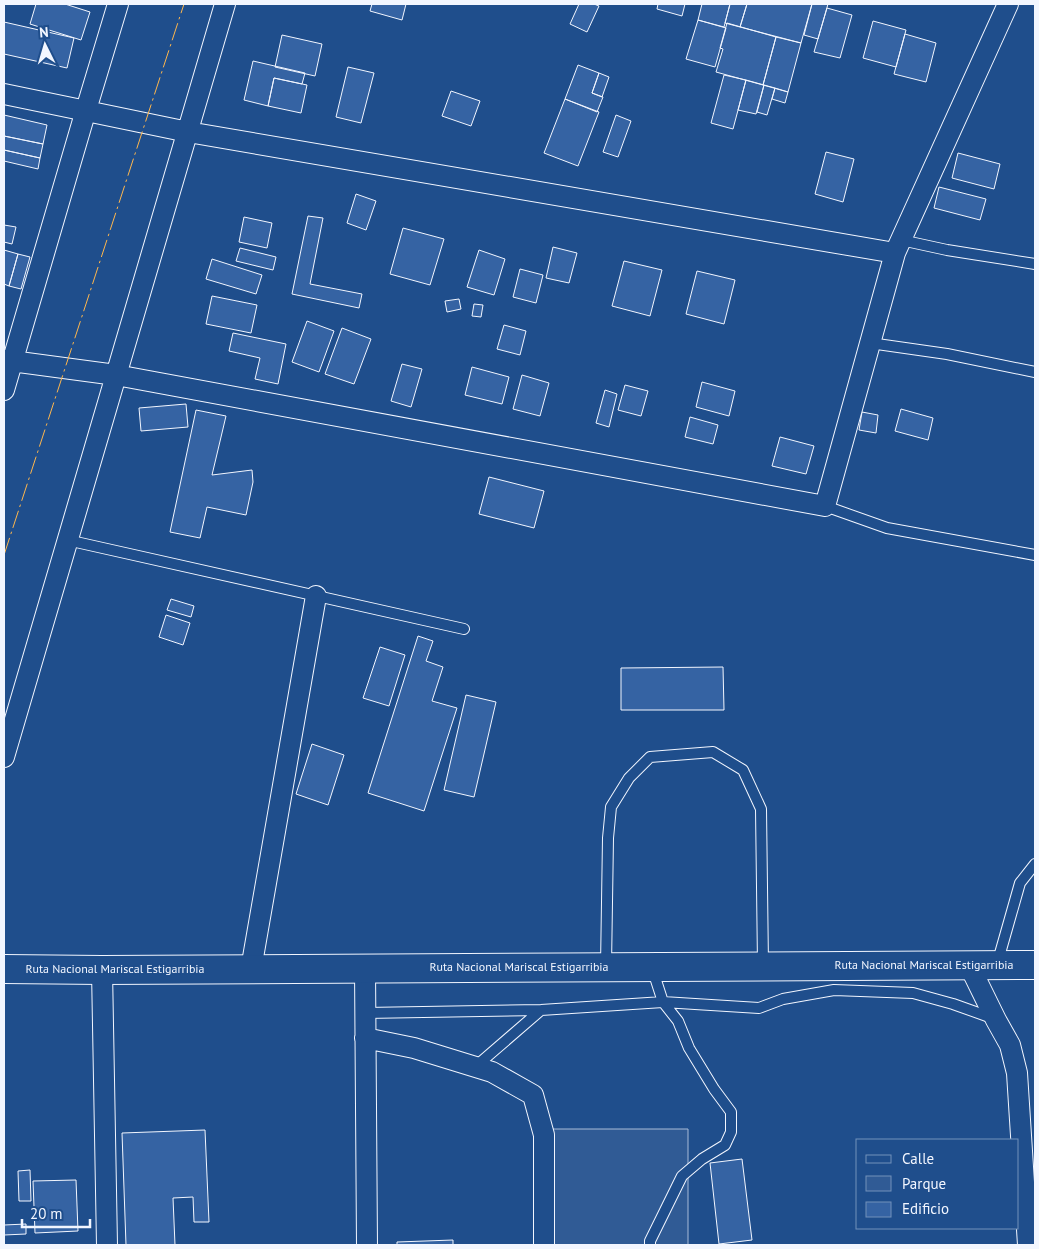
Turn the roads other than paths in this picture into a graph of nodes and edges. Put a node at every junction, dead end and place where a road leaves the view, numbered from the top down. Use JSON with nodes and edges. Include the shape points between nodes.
{"nodes":[{"id":1,"x":118,"y":4,"type":"edge"},
{"id":2,"x":225,"y":4,"type":"edge"},
{"id":3,"x":1008,"y":4,"type":"edge"},
{"id":4,"x":4,"y":94,"type":"edge"},
{"id":5,"x":86,"y":110,"type":"junction"},
{"id":6,"x":188,"y":132,"type":"junction"},
{"id":7,"x":898,"y":246,"type":"junction"},
{"id":8,"x":1035,"y":264,"type":"edge"},
{"id":9,"x":870,"y":343,"type":"junction"},
{"id":10,"x":8,"y":361,"type":"edge"},
{"id":11,"x":1035,"y":372,"type":"edge"},
{"id":12,"x":116,"y":375,"type":"junction"},
{"id":13,"x":4,"y":390,"type":"edge"},
{"id":14,"x":825,"y":506,"type":"junction"},
{"id":15,"x":67,"y":540,"type":"junction"},
{"id":16,"x":1035,"y":555,"type":"edge"},
{"id":17,"x":316,"y":596,"type":"junction"},
{"id":18,"x":464,"y":629,"type":"dead end"},
{"id":19,"x":4,"y":758,"type":"edge"},
{"id":20,"x":1035,"y":864,"type":"edge"},
{"id":21,"x":969,"y":965,"type":"junction"},
{"id":22,"x":997,"y":965,"type":"junction"},
{"id":23,"x":1035,"y":965,"type":"edge"},
{"id":24,"x":652,"y":966,"type":"junction"},
{"id":25,"x":763,"y":966,"type":"junction"},
{"id":26,"x":606,"y":967,"type":"junction"},
{"id":27,"x":365,"y":968,"type":"junction"},
{"id":28,"x":4,"y":969,"type":"edge"},
{"id":29,"x":251,"y":969,"type":"junction"},
{"id":30,"x":102,"y":970,"type":"junction"},
{"id":31,"x":663,"y":1002,"type":"junction"},
{"id":32,"x":541,"y":1010,"type":"junction"},
{"id":33,"x":365,"y":1012,"type":"junction"},
{"id":34,"x":996,"y":1020,"type":"junction"},
{"id":35,"x":366,"y":1038,"type":"junction"},
{"id":36,"x":476,"y":1067,"type":"junction"},
{"id":37,"x":106,"y":1245,"type":"edge"},
{"id":38,"x":367,"y":1245,"type":"edge"},
{"id":39,"x":544,"y":1245,"type":"edge"},
{"id":40,"x":650,"y":1245,"type":"edge"},
{"id":41,"x":1028,"y":1245,"type":"edge"}],
"edges":[{"from":1,"to":5,"type":"street"},
{"from":2,"to":6,"type":"street"},
{"from":3,"to":7,"type":"street"},
{"from":4,"to":5,"type":"street"},
{"from":5,"to":6,"type":"street"},
{"from":5,"to":10,"type":"street"},
{"from":6,"to":7,"type":"street"},
{"from":6,"to":12,"type":"street"},
{"from":7,"to":8,"type":"lane"},
{"from":7,"to":9,"type":"street"},
{"from":9,"to":11,"type":"lane"},
{"from":9,"to":14,"type":"street"},
{"from":10,"to":12,"type":"street"},
{"from":10,"to":13,"type":"street"},
{"from":12,"to":14,"type":"street"},
{"from":12,"to":15,"type":"street"},
{"from":14,"to":16,"type":"lane","via":[[887,528]]},
{"from":15,"to":17,"type":"lane"},
{"from":15,"to":19,"type":"street"},
{"from":17,"to":18,"type":"lane"},
{"from":17,"to":29,"type":"street"},
{"from":20,"to":22,"type":"lane","via":[[1020,883]]},
{"from":21,"to":22,"type":"main road","name":"Ruta Nacional Mariscal Estigarribia"},
{"from":21,"to":25,"type":"main road","name":"Ruta Nacional Mariscal Estigarribia"},
{"from":21,"to":34,"type":"street"},
{"from":22,"to":23,"type":"main road","name":"Ruta Nacional Mariscal Estigarribia"},
{"from":24,"to":25,"type":"main road","name":"Ruta Nacional Mariscal Estigarribia"},
{"from":24,"to":26,"type":"main road","name":"Ruta Nacional Mariscal Estigarribia"},
{"from":24,"to":31,"type":"lane"},
{"from":25,"to":26,"type":"lane","via":[[761,809],[744,770],[713,752],[650,757],[629,778],[611,807]]},
{"from":26,"to":27,"type":"main road","name":"Ruta Nacional Mariscal Estigarribia"},
{"from":27,"to":29,"type":"main road","name":"Ruta Nacional Mariscal Estigarribia"},
{"from":27,"to":33,"type":"street"},
{"from":28,"to":30,"type":"main road","name":"Ruta Nacional Mariscal Estigarribia"},
{"from":29,"to":30,"type":"main road","name":"Ruta Nacional Mariscal Estigarribia"},
{"from":30,"to":37,"type":"street"},
{"from":31,"to":32,"type":"lane"},
{"from":31,"to":34,"type":"lane","via":[[759,1008],[783,999],[834,990],[913,993]]},
{"from":31,"to":40,"type":"lane","via":[[678,1021],[689,1048],[731,1112],[731,1132],[725,1145],[682,1176]]},
{"from":32,"to":33,"type":"lane"},
{"from":32,"to":36,"type":"lane"},
{"from":33,"to":35,"type":"street"},
{"from":34,"to":41,"type":"street","via":[[1010,1044],[1017,1073]]},
{"from":35,"to":36,"type":"street","via":[[414,1048]]},
{"from":35,"to":38,"type":"street"},
{"from":36,"to":39,"type":"street","via":[[492,1072],[533,1095],[544,1135]]}]}
